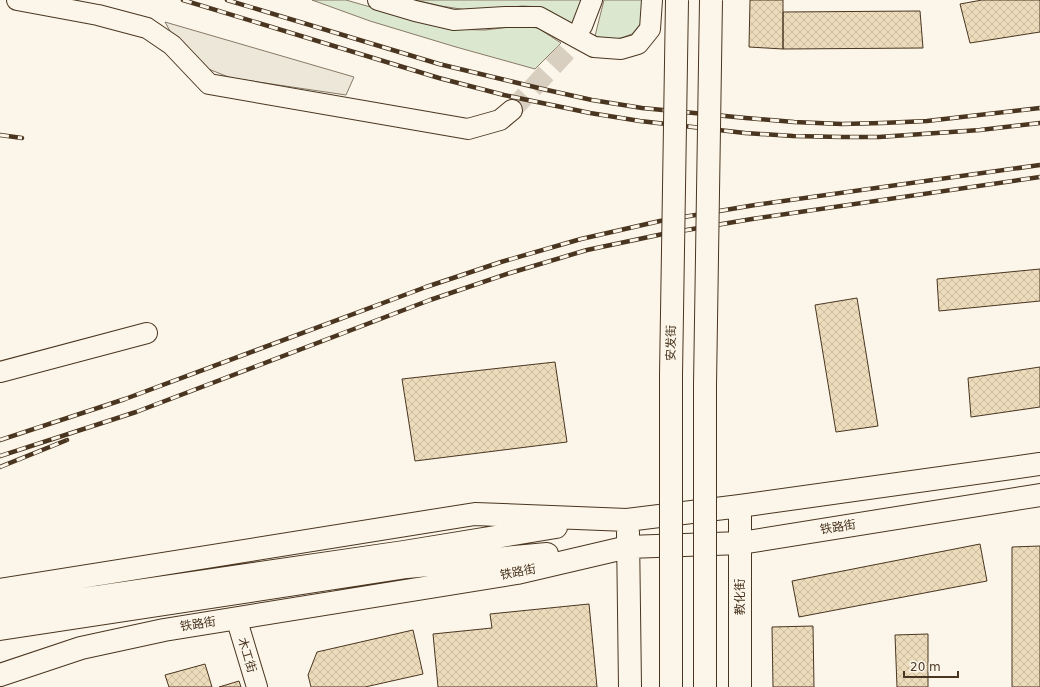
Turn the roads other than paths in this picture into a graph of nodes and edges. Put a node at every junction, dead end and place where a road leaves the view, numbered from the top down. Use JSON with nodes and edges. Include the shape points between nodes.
{"nodes":[{"id":1,"x":17,"y":0,"type":"edge"},
{"id":2,"x":378,"y":0,"type":"edge"},
{"id":3,"x":592,"y":0,"type":"edge"},
{"id":4,"x":652,"y":0,"type":"edge"},
{"id":5,"x":677,"y":0,"type":"edge"},
{"id":6,"x":711,"y":0,"type":"edge"},
{"id":7,"x":582,"y":26,"type":"tunnel mouth"},
{"id":8,"x":512,"y":110,"type":"tunnel mouth"},
{"id":9,"x":147,"y":333,"type":"dead end"},
{"id":10,"x":0,"y":372,"type":"edge"},
{"id":11,"x":1040,"y":464,"type":"edge"},
{"id":12,"x":1040,"y":495,"type":"edge"},
{"id":13,"x":740,"y":506,"type":"junction"},
{"id":14,"x":627,"y":520,"type":"junction"},
{"id":15,"x":741,"y":543,"type":"junction"},
{"id":16,"x":628,"y":548,"type":"junction"},
{"id":17,"x":405,"y":559,"type":"junction"},
{"id":18,"x":0,"y":590,"type":"edge"},
{"id":19,"x":0,"y":611,"type":"edge"},
{"id":20,"x":238,"y":624,"type":"dead end"},
{"id":21,"x":0,"y":629,"type":"edge"},
{"id":22,"x":0,"y":675,"type":"edge"},
{"id":23,"x":257,"y":687,"type":"edge"},
{"id":24,"x":630,"y":687,"type":"edge"},
{"id":25,"x":671,"y":687,"type":"edge"},
{"id":26,"x":705,"y":687,"type":"edge"},
{"id":27,"x":740,"y":687,"type":"edge"}],
"edges":[{"from":1,"to":8,"type":"street","via":[[98,15],[147,28],[172,45],[209,84],[468,129],[500,120]]},
{"from":2,"to":4,"type":"street","via":[[454,20],[539,17],[594,47],[621,49],[638,44],[650,29]]},
{"from":3,"to":7,"type":"street"},
{"from":5,"to":25,"type":"main road","name":"安发街","bridge":true,"via":[[671,375]]},
{"from":6,"to":26,"type":"main road","bridge":true,"via":[[705,385]]},
{"from":9,"to":10,"type":"street"},
{"from":11,"to":13,"type":"main road"},
{"from":12,"to":15,"type":"main road","name":"铁路街"},
{"from":13,"to":14,"type":"main road"},
{"from":13,"to":15,"type":"main road","name":"教化街"},
{"from":14,"to":16,"type":"main road"},
{"from":14,"to":17,"type":"main road","via":[[564,526]]},
{"from":14,"to":18,"type":"main road","via":[[475,514]]},
{"from":15,"to":16,"type":"main road","name":"铁路街"},
{"from":15,"to":27,"type":"main road","name":"教化街"},
{"from":16,"to":17,"type":"main road"},
{"from":16,"to":22,"type":"main road","name":"铁路街","via":[[517,573],[164,630],[81,648]]},
{"from":16,"to":24,"type":"main road"},
{"from":17,"to":19,"type":"main road"},
{"from":17,"to":21,"type":"main road"},
{"from":20,"to":23,"type":"street","name":"木工街"}]}
